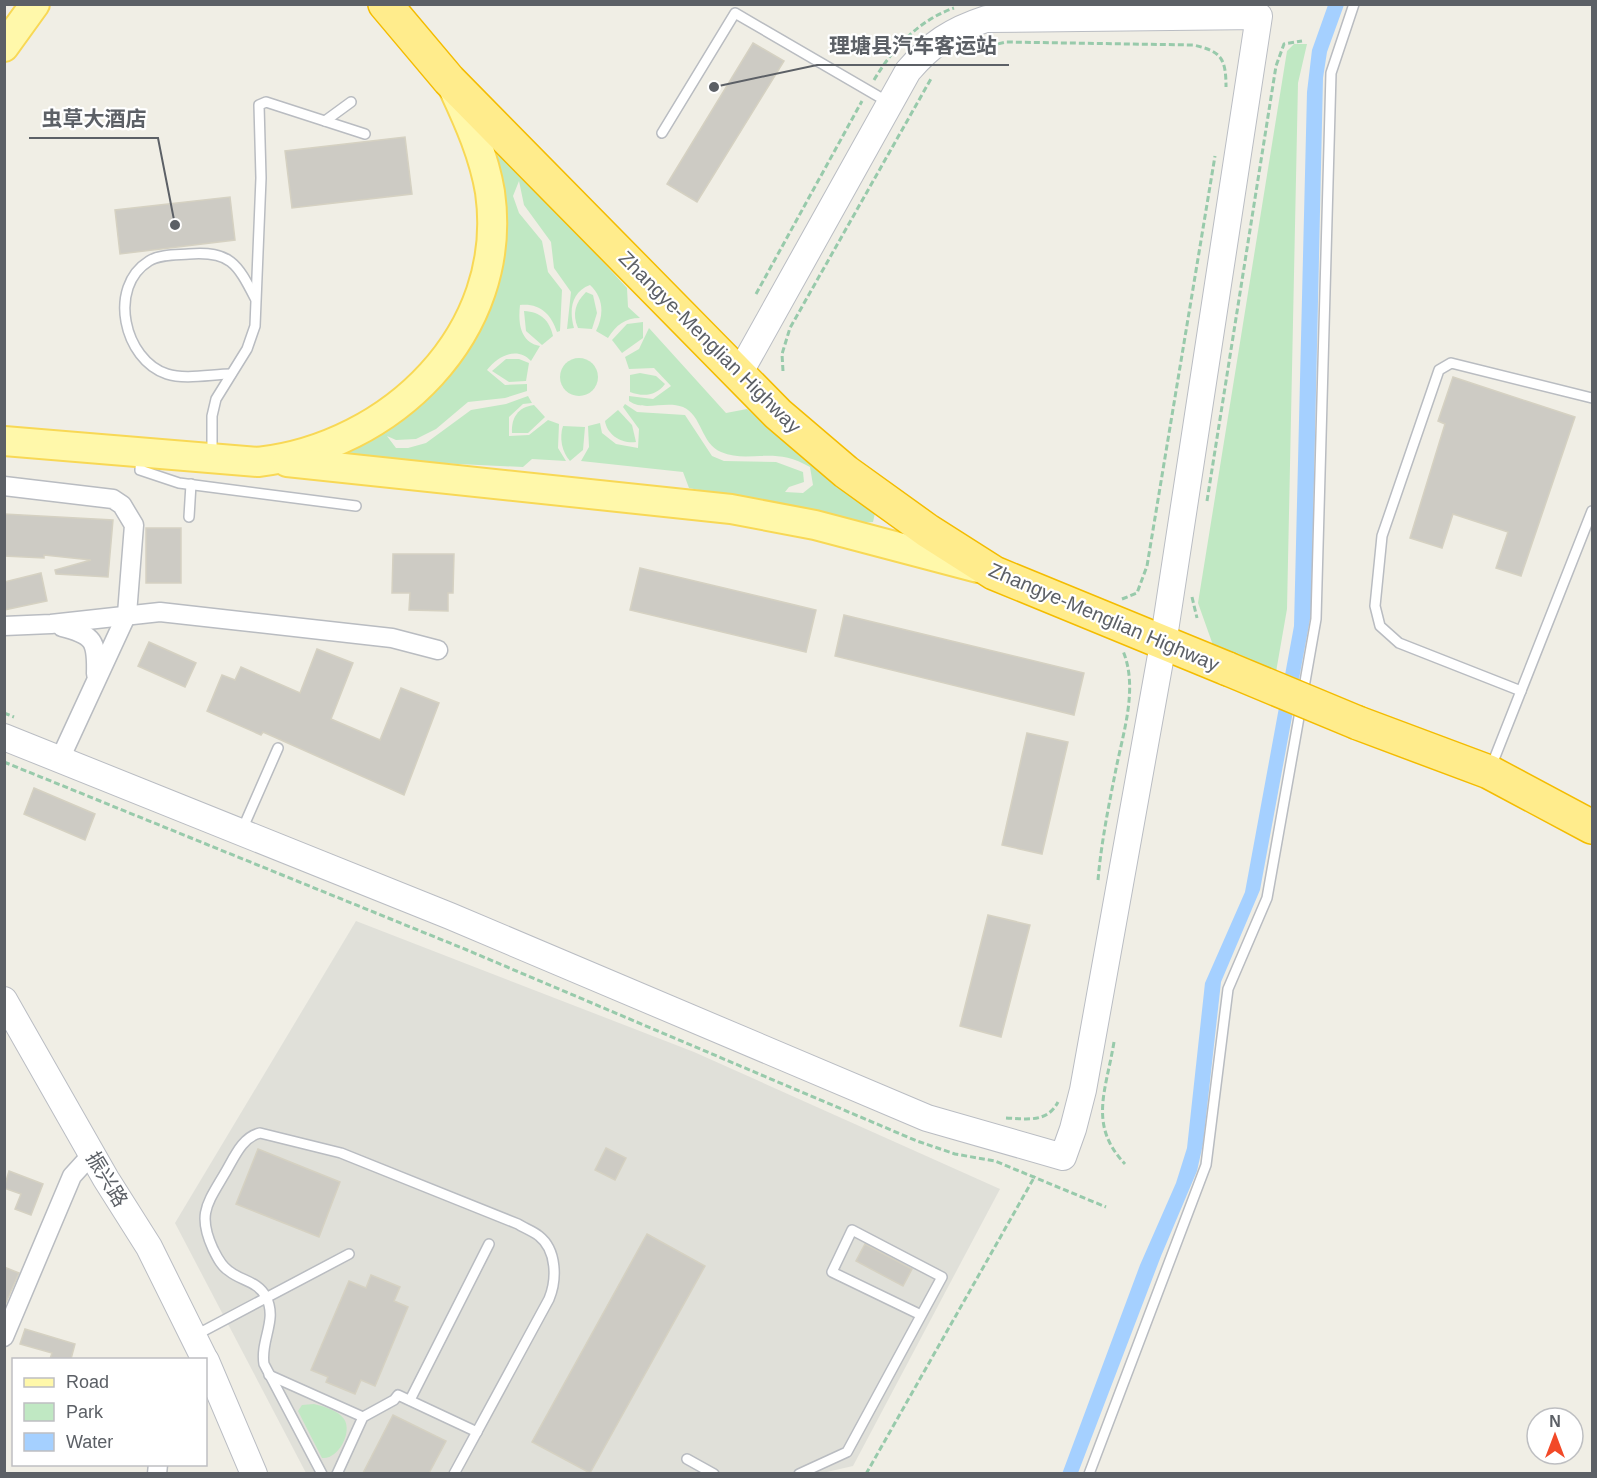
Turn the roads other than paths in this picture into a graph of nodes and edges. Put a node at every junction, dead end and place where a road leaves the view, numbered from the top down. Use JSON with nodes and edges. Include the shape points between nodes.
{"nodes":[{"id":1,"x":35,"y":4,"type":"edge"},
{"id":2,"x":1354,"y":4,"type":"edge"},
{"id":3,"x":1260,"y":10,"type":"edge"},
{"id":4,"x":399,"y":15,"type":"edge"},
{"id":5,"x":4,"y":47,"type":"edge"},
{"id":6,"x":449,"y":80,"type":"junction"},
{"id":7,"x":351,"y":102,"type":"dead end"},
{"id":8,"x":890,"y":104,"type":"junction"},
{"id":9,"x":325,"y":121,"type":"junction"},
{"id":10,"x":662,"y":133,"type":"dead end"},
{"id":11,"x":364,"y":134,"type":"dead end"},
{"id":12,"x":256,"y":300,"type":"junction"},
{"id":13,"x":231,"y":374,"type":"junction"},
{"id":14,"x":739,"y":374,"type":"junction"},
{"id":15,"x":1593,"y":398,"type":"edge"},
{"id":16,"x":4,"y":441,"type":"edge"},
{"id":17,"x":141,"y":454,"type":"junction"},
{"id":18,"x":212,"y":460,"type":"junction"},
{"id":19,"x":274,"y":460,"type":"junction"},
{"id":20,"x":191,"y":484,"type":"junction"},
{"id":21,"x":4,"y":486,"type":"edge"},
{"id":22,"x":356,"y":506,"type":"dead end"},
{"id":23,"x":1593,"y":511,"type":"edge"},
{"id":24,"x":189,"y":517,"type":"dead end"},
{"id":25,"x":994,"y":573,"type":"junction"},
{"id":26,"x":128,"y":614,"type":"junction"},
{"id":27,"x":51,"y":624,"type":"junction"},
{"id":28,"x":4,"y":626,"type":"edge"},
{"id":29,"x":1163,"y":644,"type":"junction"},
{"id":30,"x":438,"y":650,"type":"dead end"},
{"id":31,"x":96,"y":680,"type":"junction"},
{"id":32,"x":1521,"y":691,"type":"junction"},
{"id":33,"x":4,"y":737,"type":"edge"},
{"id":34,"x":278,"y":748,"type":"dead end"},
{"id":35,"x":60,"y":759,"type":"junction"},
{"id":36,"x":1489,"y":772,"type":"junction"},
{"id":37,"x":1593,"y":827,"type":"edge"},
{"id":38,"x":242,"y":832,"type":"junction"},
{"id":39,"x":4,"y":1000,"type":"edge"},
{"id":40,"x":92,"y":1154,"type":"junction"},
{"id":41,"x":489,"y":1244,"type":"dead end"},
{"id":42,"x":349,"y":1254,"type":"dead end"},
{"id":43,"x":266,"y":1298,"type":"junction"},
{"id":44,"x":921,"y":1315,"type":"junction"},
{"id":45,"x":4,"y":1337,"type":"edge"},
{"id":46,"x":201,"y":1354,"type":"edge"},
{"id":47,"x":207,"y":1367,"type":"edge"},
{"id":48,"x":269,"y":1375,"type":"junction"},
{"id":49,"x":410,"y":1401,"type":"junction"},
{"id":50,"x":363,"y":1417,"type":"junction"},
{"id":51,"x":477,"y":1432,"type":"junction"},
{"id":52,"x":687,"y":1459,"type":"dead end"},
{"id":53,"x":254,"y":1473,"type":"edge"},
{"id":54,"x":322,"y":1473,"type":"edge"},
{"id":55,"x":337,"y":1473,"type":"edge"},
{"id":56,"x":454,"y":1473,"type":"edge"},
{"id":57,"x":714,"y":1473,"type":"edge"},
{"id":58,"x":799,"y":1473,"type":"edge"},
{"id":59,"x":1089,"y":1473,"type":"edge"}],
"edges":[{"from":1,"to":5,"type":"main road"},
{"from":2,"to":59,"type":"lane","via":[[1336,54],[1330,88],[1316,619],[1269,887],[1228,989],[1206,1166]]},
{"from":3,"to":8,"type":"street","via":[[986,19],[946,35],[928,48],[908,71]]},
{"from":3,"to":29,"type":"street"},
{"from":4,"to":6,"type":"highway","name":"Zhangye-Menglian Highway"},
{"from":6,"to":14,"type":"highway","name":"Zhangye-Menglian Highway"},
{"from":6,"to":19,"type":"main road","via":[[476,139],[490,193],[488,262],[470,315],[454,348],[401,404],[348,436],[297,456]]},
{"from":7,"to":9,"type":"lane"},
{"from":8,"to":10,"type":"lane","via":[[735,13]]},
{"from":8,"to":14,"type":"street"},
{"from":9,"to":11,"type":"lane"},
{"from":9,"to":12,"type":"lane","via":[[266,102],[259,105],[261,178]]},
{"from":12,"to":13,"type":"lane","via":[[254,336]]},
{"from":12,"to":13,"type":"lane","via":[[237,268],[218,253],[209,252],[149,261],[128,289],[127,326],[147,362],[170,375]]},
{"from":13,"to":18,"type":"lane","via":[[213,407]]},
{"from":14,"to":25,"type":"highway","name":"Zhangye-Menglian Highway","via":[[778,414],[846,472]]},
{"from":15,"to":32,"type":"lane","via":[[1451,363],[1439,370],[1382,536],[1375,606],[1380,626],[1399,643]]},
{"from":16,"to":17,"type":"main road"},
{"from":17,"to":18,"type":"main road"},
{"from":17,"to":20,"type":"lane","via":[[140,470]]},
{"from":18,"to":19,"type":"main road"},
{"from":19,"to":25,"type":"main road","via":[[731,509],[814,525]]},
{"from":20,"to":22,"type":"lane"},
{"from":20,"to":24,"type":"lane"},
{"from":21,"to":26,"type":"street","via":[[105,496],[122,504],[134,525]]},
{"from":23,"to":32,"type":"lane"},
{"from":25,"to":29,"type":"highway","name":"Zhangye-Menglian Highway"},
{"from":26,"to":27,"type":"street"},
{"from":26,"to":30,"type":"street","via":[[160,612],[361,634]]},
{"from":26,"to":31,"type":"street"},
{"from":27,"to":28,"type":"street"},
{"from":27,"to":31,"type":"street","via":[[81,632],[91,639]]},
{"from":29,"to":36,"type":"highway","name":"Zhangye-Menglian Highway","bridge":true},
{"from":29,"to":38,"type":"street","via":[[1083,1090],[1063,1157],[927,1118]]},
{"from":31,"to":35,"type":"street"},
{"from":32,"to":36,"type":"lane"},
{"from":33,"to":35,"type":"street"},
{"from":34,"to":38,"type":"lane"},
{"from":35,"to":38,"type":"street"},
{"from":36,"to":37,"type":"highway","name":"Zhangye-Menglian Highway"},
{"from":39,"to":40,"type":"street","name":"振兴路"},
{"from":40,"to":45,"type":"street","via":[[72,1176]]},
{"from":40,"to":46,"type":"street","name":"振兴路","via":[[149,1247]]},
{"from":41,"to":49,"type":"lane"},
{"from":42,"to":43,"type":"lane"},
{"from":43,"to":46,"type":"lane"},
{"from":43,"to":48,"type":"lane","via":[[272,1317],[263,1359]]},
{"from":43,"to":51,"type":"lane","via":[[256,1285],[224,1267],[207,1234],[203,1215],[239,1149],[251,1135],[260,1133],[341,1153],[539,1236],[552,1257],[554,1287]]},
{"from":44,"to":44,"type":"lane","via":[[942,1277],[852,1230],[832,1272]]},
{"from":44,"to":58,"type":"lane","via":[[847,1452]]},
{"from":47,"to":53,"type":"street","name":"振兴路"},
{"from":48,"to":50,"type":"lane"},
{"from":48,"to":54,"type":"lane"},
{"from":49,"to":50,"type":"lane","via":[[398,1395]]},
{"from":49,"to":51,"type":"lane"},
{"from":50,"to":55,"type":"lane"},
{"from":51,"to":56,"type":"lane"},
{"from":52,"to":57,"type":"lane"}]}
